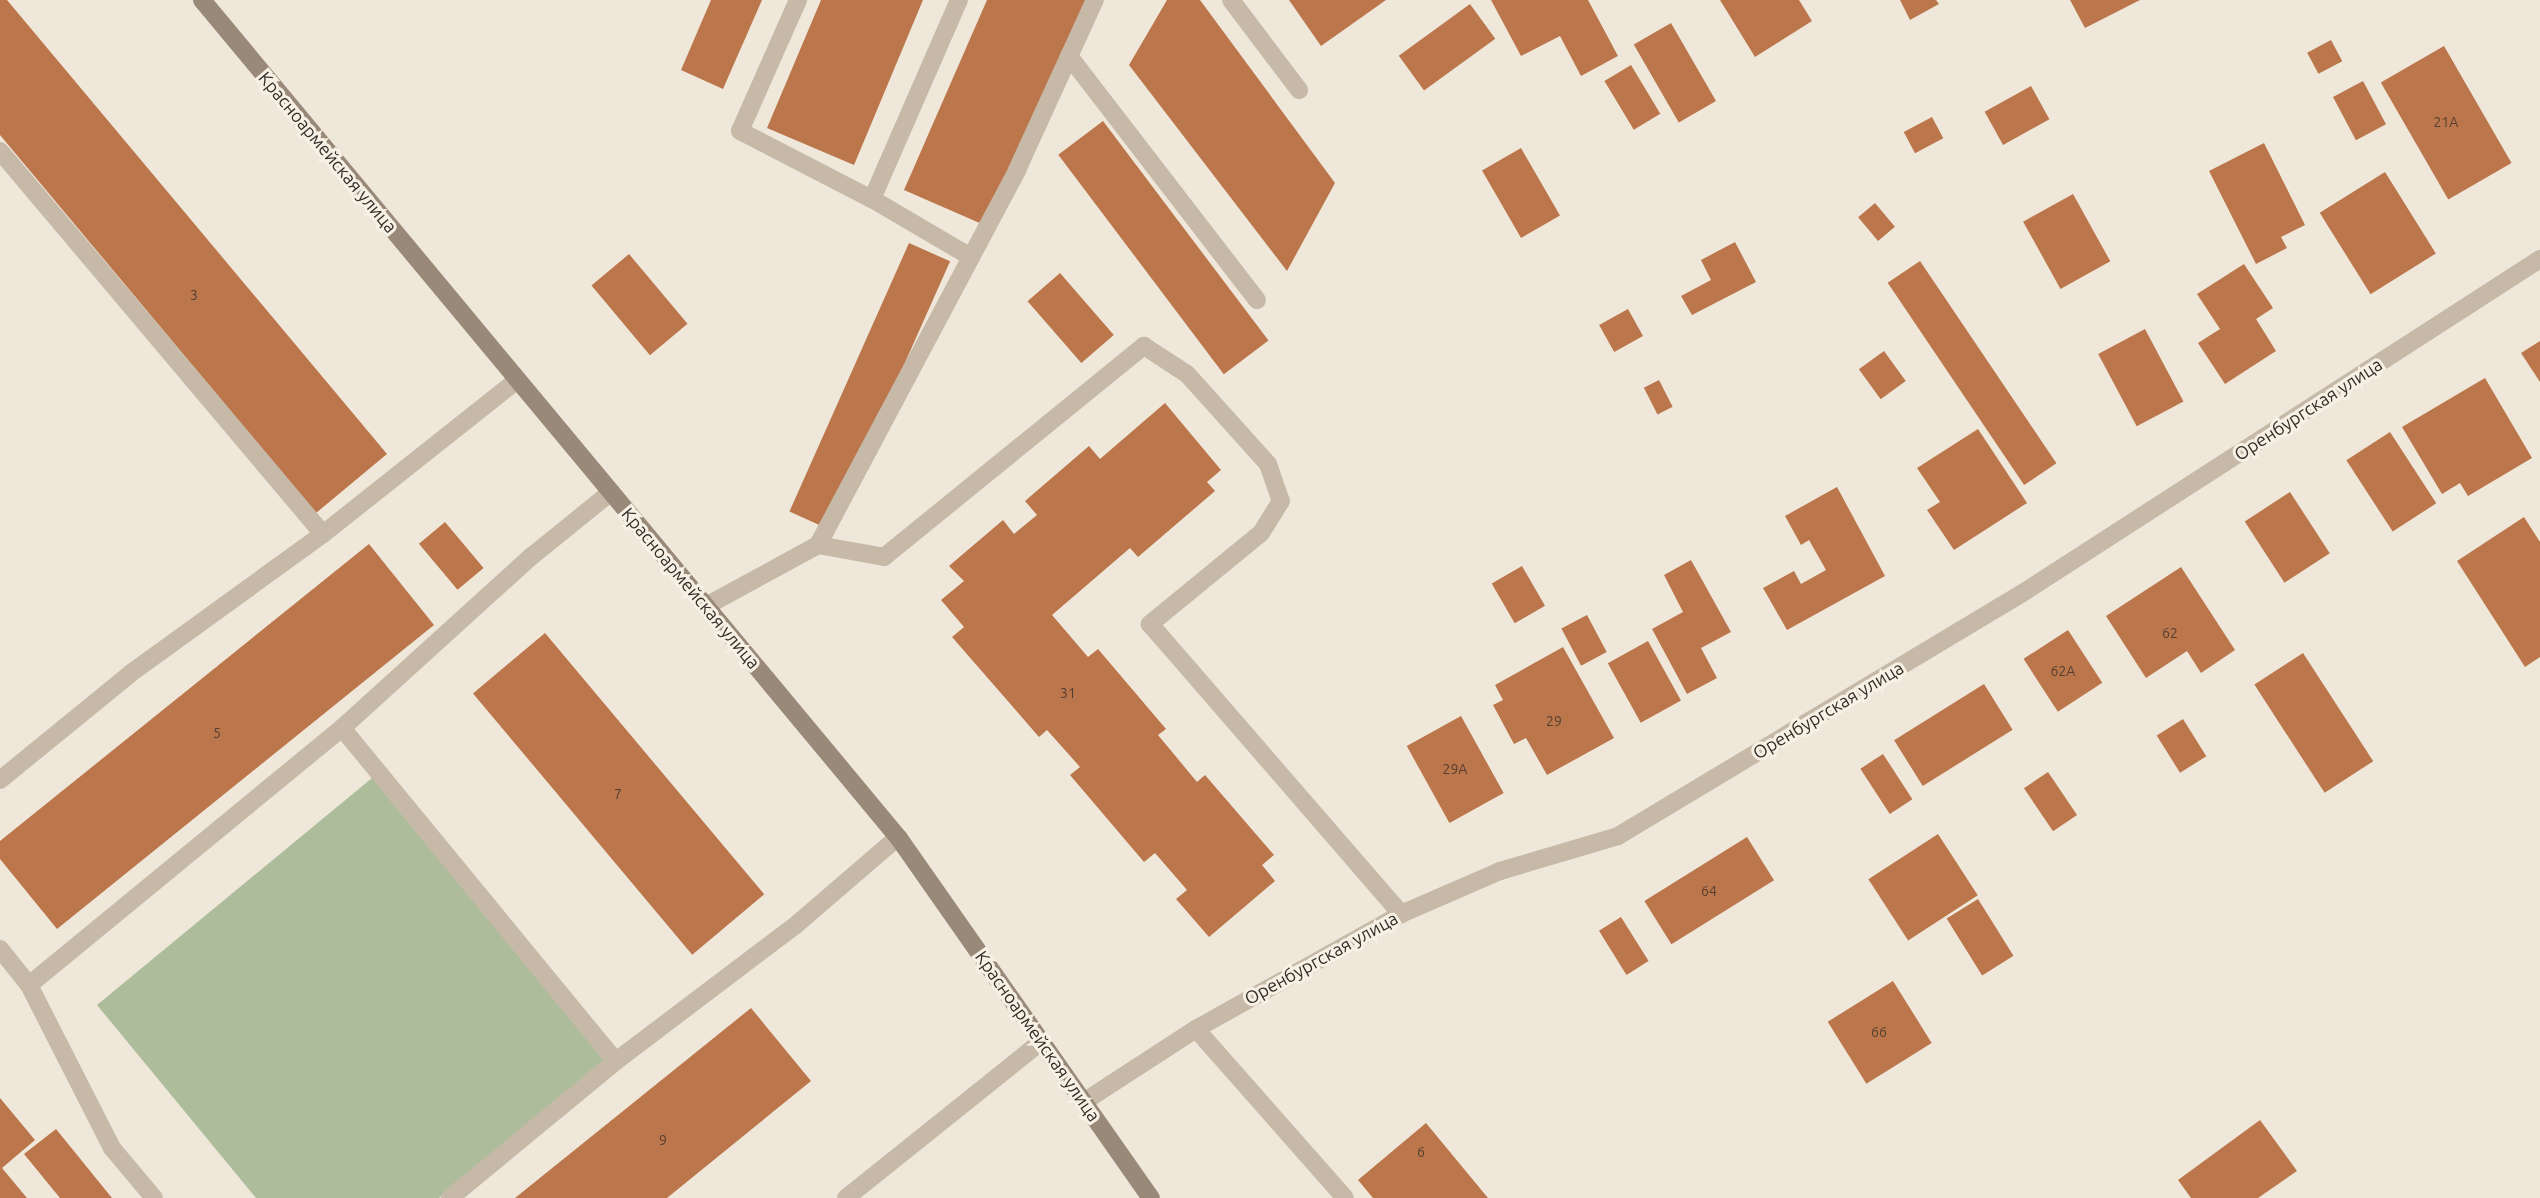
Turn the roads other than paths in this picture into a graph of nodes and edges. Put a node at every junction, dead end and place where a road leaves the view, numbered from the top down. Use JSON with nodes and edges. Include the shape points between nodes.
{"nodes":[{"id":1,"x":202,"y":0,"type":"edge"},
{"id":2,"x":798,"y":0,"type":"edge"},
{"id":3,"x":959,"y":0,"type":"edge"},
{"id":4,"x":1095,"y":0,"type":"edge"},
{"id":5,"x":1231,"y":0,"type":"edge"},
{"id":6,"x":1069,"y":56,"type":"junction"},
{"id":7,"x":1299,"y":90,"type":"dead end"},
{"id":8,"x":0,"y":150,"type":"edge"},
{"id":9,"x":872,"y":199,"type":"junction"},
{"id":10,"x":971,"y":257,"type":"junction"},
{"id":11,"x":2540,"y":259,"type":"edge"},
{"id":12,"x":1257,"y":300,"type":"dead end"},
{"id":13,"x":517,"y":380,"type":"junction"},
{"id":14,"x":611,"y":492,"type":"junction"},
{"id":15,"x":323,"y":534,"type":"junction"},
{"id":16,"x":818,"y":545,"type":"junction"},
{"id":17,"x":706,"y":606,"type":"junction"},
{"id":18,"x":342,"y":728,"type":"junction"},
{"id":19,"x":0,"y":780,"type":"edge"},
{"id":20,"x":898,"y":837,"type":"junction"},
{"id":21,"x":1401,"y":914,"type":"junction"},
{"id":22,"x":0,"y":949,"type":"edge"},
{"id":23,"x":29,"y":985,"type":"junction"},
{"id":24,"x":1196,"y":1029,"type":"junction"},
{"id":25,"x":1042,"y":1041,"type":"junction"},
{"id":26,"x":616,"y":1061,"type":"junction"},
{"id":27,"x":1085,"y":1101,"type":"junction"},
{"id":28,"x":154,"y":1198,"type":"edge"},
{"id":29,"x":450,"y":1198,"type":"edge"},
{"id":30,"x":846,"y":1198,"type":"edge"},
{"id":31,"x":1151,"y":1198,"type":"edge"},
{"id":32,"x":1345,"y":1198,"type":"edge"}],
"edges":[{"from":1,"to":13,"type":"street","name":"Красноармейская улица"},
{"from":2,"to":9,"type":"street","via":[[740,131]]},
{"from":3,"to":9,"type":"street"},
{"from":4,"to":6,"type":"street"},
{"from":5,"to":7,"type":"street"},
{"from":6,"to":10,"type":"street"},
{"from":6,"to":12,"type":"street"},
{"from":8,"to":15,"type":"street"},
{"from":9,"to":10,"type":"street"},
{"from":10,"to":16,"type":"street"},
{"from":11,"to":21,"type":"street","name":"Оренбургская улица","via":[[2021,594],[1618,836],[1500,871]]},
{"from":13,"to":14,"type":"street","name":"Красноармейская улица"},
{"from":13,"to":15,"type":"street"},
{"from":14,"to":17,"type":"street","name":"Красноармейская улица"},
{"from":14,"to":18,"type":"street","via":[[532,556]]},
{"from":15,"to":19,"type":"street","via":[[131,673]]},
{"from":16,"to":17,"type":"street"},
{"from":16,"to":21,"type":"street","via":[[884,557],[1144,346],[1187,374],[1268,464],[1281,501],[1261,533],[1150,624]]},
{"from":17,"to":20,"type":"street","name":"Красноармейская улица"},
{"from":18,"to":23,"type":"street"},
{"from":18,"to":26,"type":"street"},
{"from":20,"to":25,"type":"street","name":"Красноармейская улица"},
{"from":20,"to":26,"type":"street","via":[[797,924]]},
{"from":21,"to":24,"type":"street","name":"Оренбургская улица"},
{"from":22,"to":23,"type":"street"},
{"from":23,"to":28,"type":"street","via":[[112,1148]]},
{"from":24,"to":27,"type":"street","name":"Оренбургская улица"},
{"from":24,"to":32,"type":"street"},
{"from":25,"to":27,"type":"street","name":"Красноармейская улица"},
{"from":25,"to":30,"type":"street"},
{"from":26,"to":29,"type":"street"},
{"from":27,"to":31,"type":"street","name":"Красноармейская улица"}]}
